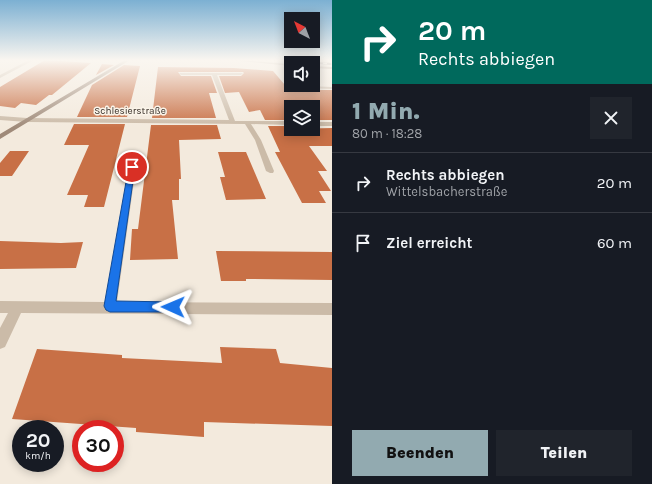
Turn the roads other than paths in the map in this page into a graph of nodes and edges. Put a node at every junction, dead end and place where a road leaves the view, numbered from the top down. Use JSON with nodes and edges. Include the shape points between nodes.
{"nodes":[{"id":1,"x":90,"y":83,"type":"edge"},
{"id":2,"x":217,"y":83,"type":"edge"},
{"id":3,"x":320,"y":88,"type":"edge"},
{"id":4,"x":332,"y":88,"type":"edge"},
{"id":5,"x":0,"y":118,"type":"edge"},
{"id":6,"x":27,"y":120,"type":"junction"},
{"id":7,"x":233,"y":122,"type":"junction"},
{"id":8,"x":247,"y":122,"type":"junction"},
{"id":9,"x":284,"y":123,"type":"edge"},
{"id":10,"x":320,"y":124,"type":"edge"},
{"id":11,"x":332,"y":124,"type":"edge"},
{"id":12,"x":0,"y":137,"type":"edge"},
{"id":13,"x":132,"y":167,"type":"dead end"},
{"id":14,"x":270,"y":171,"type":"dead end"},
{"id":15,"x":110,"y":306,"type":"junction"},
{"id":16,"x":0,"y":307,"type":"edge"},
{"id":17,"x":18,"y":307,"type":"junction"},
{"id":18,"x":332,"y":309,"type":"edge"},
{"id":19,"x":0,"y":342,"type":"edge"}],
"edges":[{"from":1,"to":6,"type":"street"},
{"from":2,"to":7,"type":"street"},
{"from":3,"to":4,"type":"street"},
{"from":5,"to":6,"type":"street","name":"Schlesierstraße"},
{"from":6,"to":7,"type":"street","name":"Schlesierstraße"},
{"from":6,"to":12,"type":"street"},
{"from":7,"to":8,"type":"street","name":"Schlesierstraße"},
{"from":8,"to":9,"type":"street","name":"Schlesierstraße"},
{"from":8,"to":14,"type":"street","via":[[262,147]]},
{"from":10,"to":11,"type":"street"},
{"from":13,"to":15,"type":"street"},
{"from":15,"to":17,"type":"street"},
{"from":15,"to":18,"type":"street"},
{"from":16,"to":17,"type":"street"},
{"from":17,"to":19,"type":"street"}]}
